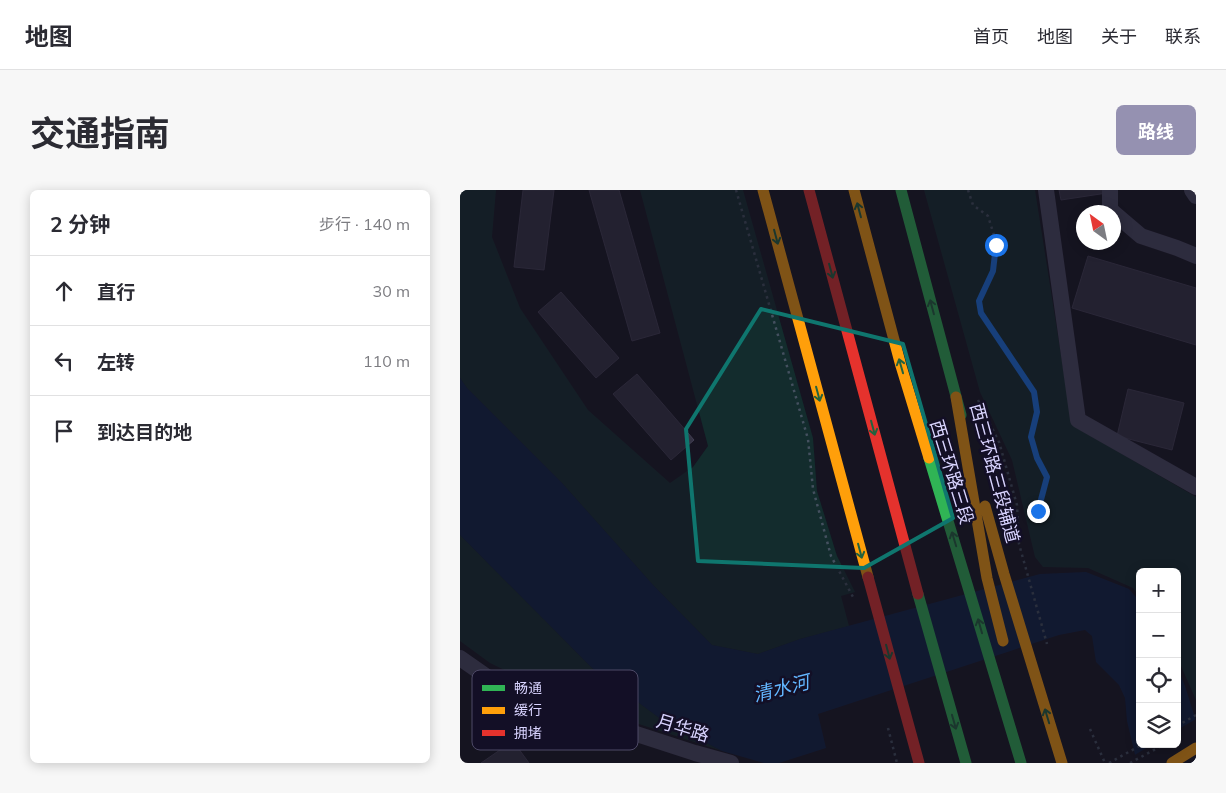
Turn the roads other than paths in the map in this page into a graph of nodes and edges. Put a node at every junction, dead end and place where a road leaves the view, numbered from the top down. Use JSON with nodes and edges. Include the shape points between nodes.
{"nodes":[{"id":1,"x":763,"y":190,"type":"edge"},
{"id":2,"x":809,"y":190,"type":"edge"},
{"id":3,"x":854,"y":190,"type":"edge"},
{"id":4,"x":901,"y":190,"type":"edge"},
{"id":5,"x":1046,"y":190,"type":"edge"},
{"id":6,"x":1110,"y":190,"type":"edge"},
{"id":7,"x":1192,"y":190,"type":"edge"},
{"id":8,"x":1196,"y":196,"type":"edge"},
{"id":9,"x":1110,"y":205,"type":"edge"},
{"id":10,"x":1121,"y":220,"type":"edge"},
{"id":11,"x":1196,"y":256,"type":"edge"},
{"id":12,"x":956,"y":397,"type":"junction"},
{"id":13,"x":1196,"y":488,"type":"edge"},
{"id":14,"x":1006,"y":650,"type":"dead end"},
{"id":15,"x":460,"y":658,"type":"edge"},
{"id":16,"x":477,"y":670,"type":"edge"},
{"id":17,"x":1014,"y":697,"type":"dead end"},
{"id":18,"x":638,"y":734,"type":"edge"},
{"id":19,"x":1196,"y":748,"type":"edge"},
{"id":20,"x":727,"y":761,"type":"edge"},
{"id":21,"x":919,"y":763,"type":"edge"},
{"id":22,"x":966,"y":763,"type":"edge"},
{"id":23,"x":1022,"y":763,"type":"edge"},
{"id":24,"x":1062,"y":763,"type":"edge"},
{"id":25,"x":1172,"y":763,"type":"edge"}],
"edges":[{"from":1,"to":21,"type":"main road","one_way":true},
{"from":2,"to":22,"type":"main road","one_way":true},
{"from":23,"to":3,"type":"main road","name":"西三环路三段","one_way":true,"via":[[901,366]]},
{"from":12,"to":4,"type":"main road","name":"西三环路三段辅道","one_way":true},
{"from":5,"to":13,"type":"street","via":[[1078,420]]},
{"from":6,"to":9,"type":"street"},
{"from":7,"to":8,"type":"street"},
{"from":10,"to":11,"type":"street","via":[[1141,236]]},
{"from":12,"to":14,"type":"main road","via":[[987,578]]},
{"from":24,"to":12,"type":"main road","name":"西三环路三段辅道","one_way":true,"via":[[1004,574]]},
{"from":15,"to":16,"type":"street","name":"月华路"},
{"from":17,"to":23,"type":"main road"},
{"from":18,"to":20,"type":"street","name":"月华路"},
{"from":19,"to":25,"type":"main road"}]}
